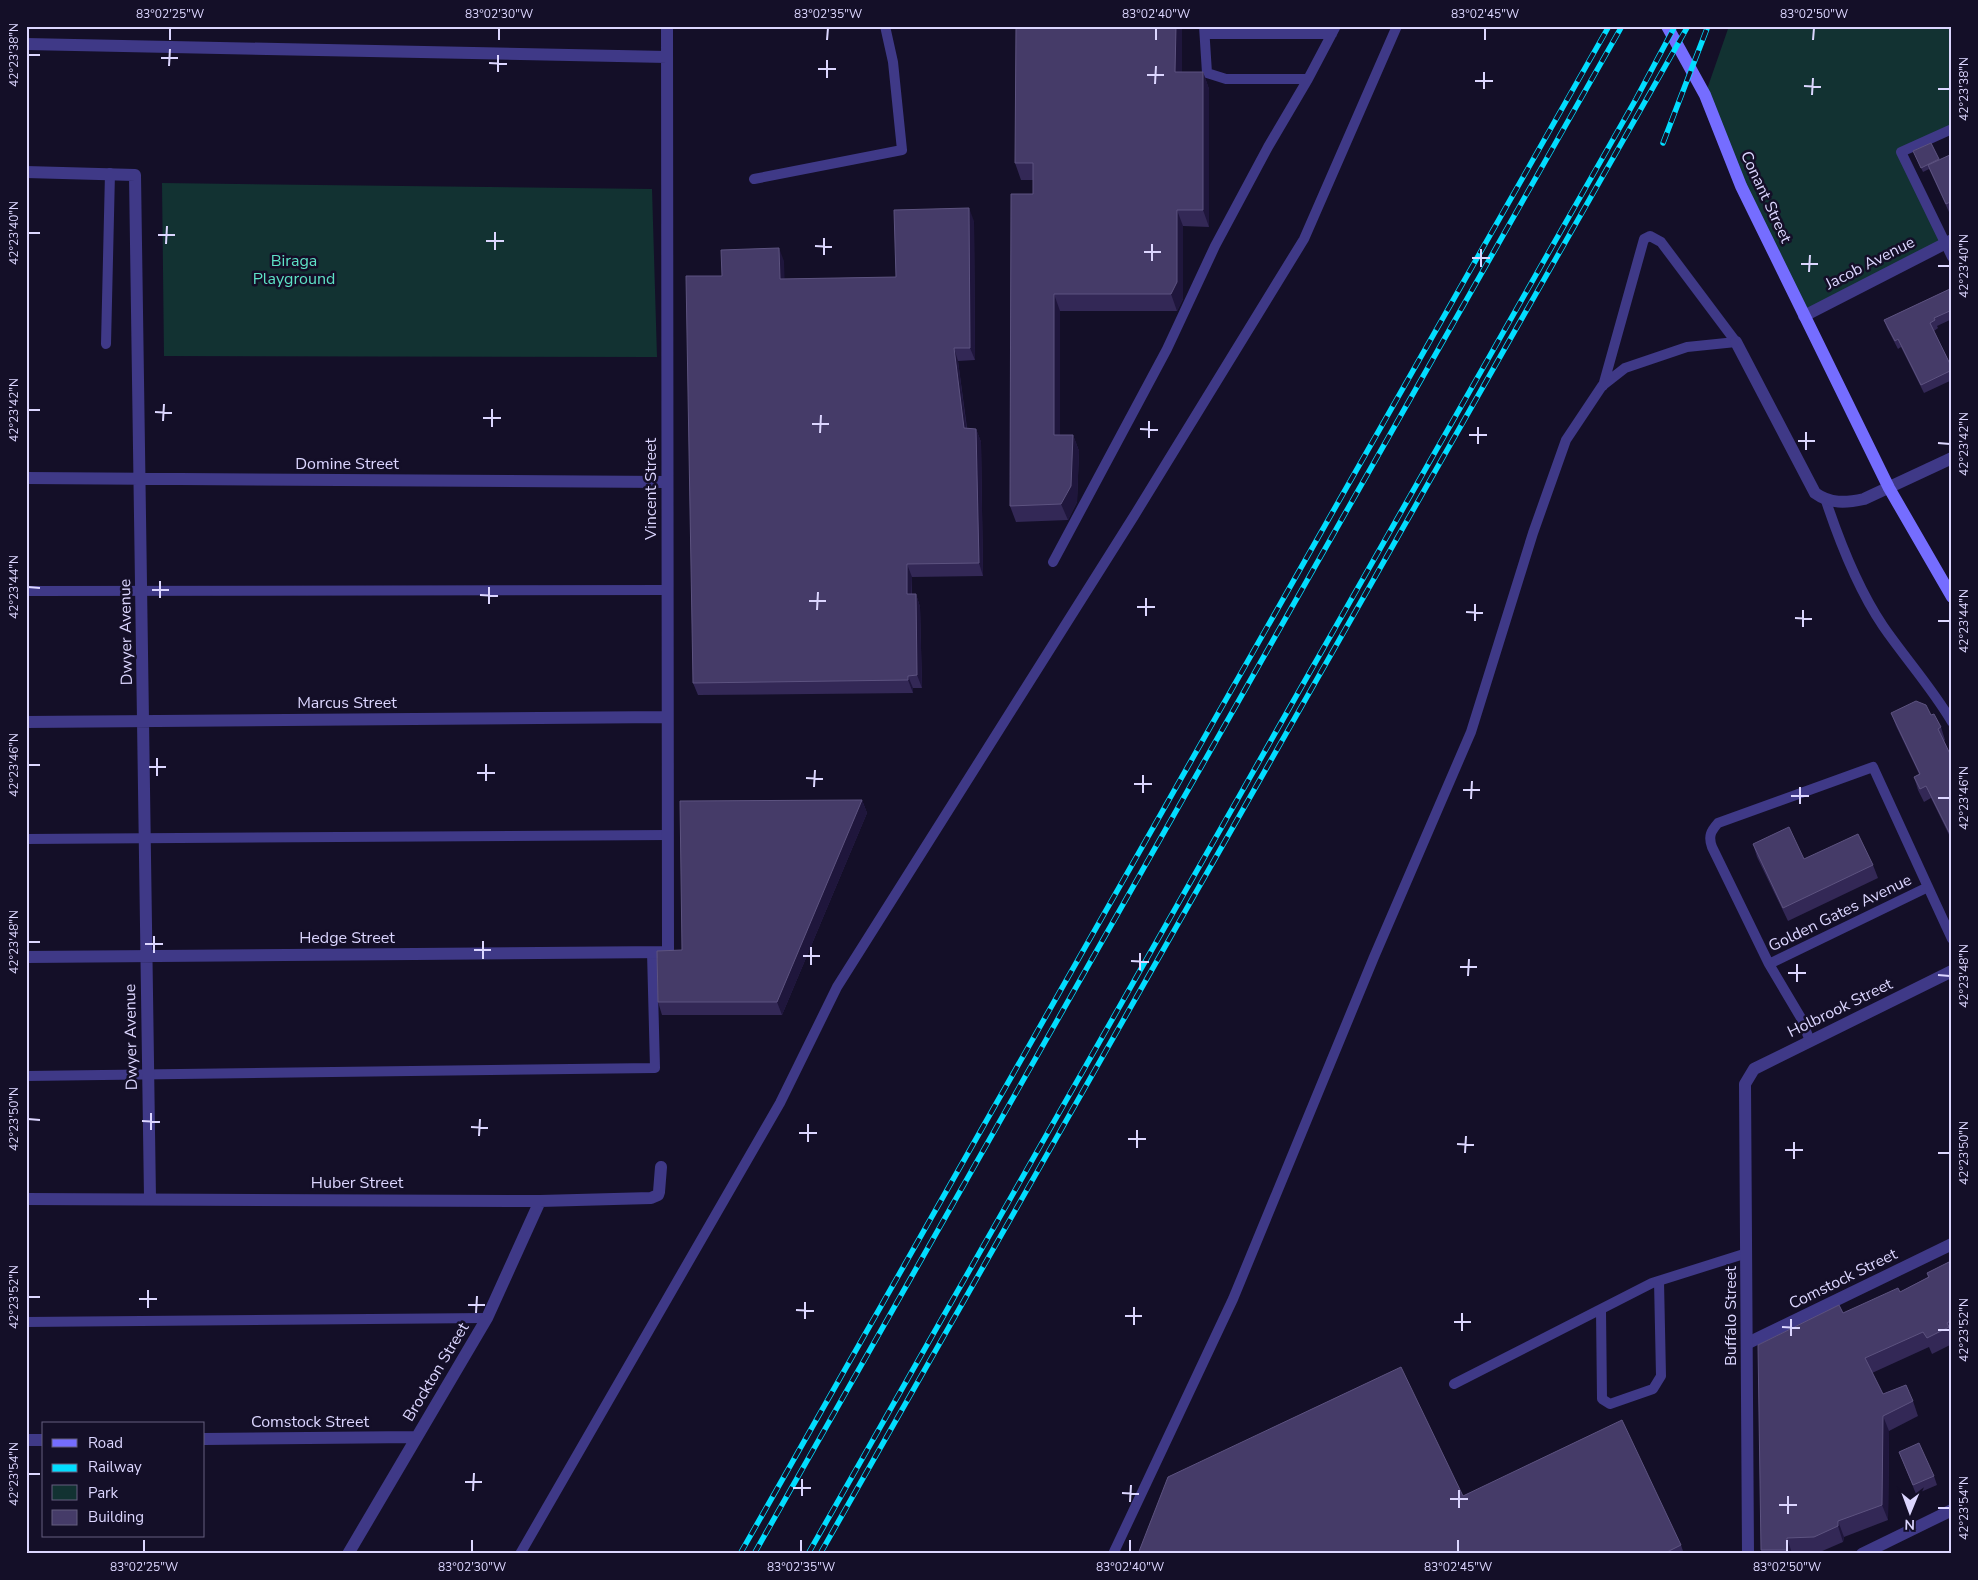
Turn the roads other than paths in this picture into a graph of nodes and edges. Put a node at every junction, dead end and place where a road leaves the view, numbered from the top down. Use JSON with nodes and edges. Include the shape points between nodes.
{"nodes":[{"id":1,"x":667,"y":26,"type":"edge"},
{"id":2,"x":885,"y":26,"type":"edge"},
{"id":3,"x":1398,"y":26,"type":"edge"},
{"id":4,"x":1667,"y":26,"type":"edge"},
{"id":5,"x":1205,"y":30,"type":"edge"},
{"id":6,"x":1334,"y":30,"type":"edge"},
{"id":7,"x":26,"y":44,"type":"edge"},
{"id":8,"x":667,"y":57,"type":"junction"},
{"id":9,"x":1308,"y":79,"type":"junction"},
{"id":10,"x":1952,"y":128,"type":"edge"},
{"id":11,"x":26,"y":172,"type":"edge"},
{"id":12,"x":110,"y":173,"type":"junction"},
{"id":13,"x":754,"y":179,"type":"dead end"},
{"id":14,"x":1948,"y":242,"type":"edge"},
{"id":15,"x":1952,"y":257,"type":"edge"},
{"id":16,"x":1804,"y":316,"type":"junction"},
{"id":17,"x":1736,"y":342,"type":"junction"},
{"id":18,"x":106,"y":344,"type":"dead end"},
{"id":19,"x":1602,"y":387,"type":"dead end"},
{"id":20,"x":1952,"y":458,"type":"edge"},
{"id":21,"x":26,"y":478,"type":"edge"},
{"id":22,"x":140,"y":479,"type":"junction"},
{"id":23,"x":667,"y":482,"type":"junction"},
{"id":24,"x":1888,"y":488,"type":"junction"},
{"id":25,"x":1826,"y":501,"type":"junction"},
{"id":26,"x":1053,"y":562,"type":"dead end"},
{"id":27,"x":667,"y":590,"type":"junction"},
{"id":28,"x":26,"y":591,"type":"edge"},
{"id":29,"x":142,"y":591,"type":"junction"},
{"id":30,"x":1952,"y":597,"type":"edge"},
{"id":31,"x":1947,"y":703,"type":"edge"},
{"id":32,"x":668,"y":718,"type":"junction"},
{"id":33,"x":144,"y":721,"type":"junction"},
{"id":34,"x":26,"y":722,"type":"edge"},
{"id":35,"x":1952,"y":722,"type":"edge"},
{"id":36,"x":668,"y":835,"type":"junction"},
{"id":37,"x":145,"y":838,"type":"junction"},
{"id":38,"x":26,"y":839,"type":"edge"},
{"id":39,"x":1928,"y":887,"type":"junction"},
{"id":40,"x":1952,"y":939,"type":"edge"},
{"id":41,"x":652,"y":952,"type":"junction"},
{"id":42,"x":668,"y":952,"type":"joint"},
{"id":43,"x":147,"y":956,"type":"junction"},
{"id":44,"x":26,"y":957,"type":"edge"},
{"id":45,"x":1769,"y":964,"type":"junction"},
{"id":46,"x":1952,"y":971,"type":"edge"},
{"id":47,"x":1810,"y":1041,"type":"junction"},
{"id":48,"x":148,"y":1075,"type":"junction"},
{"id":49,"x":26,"y":1076,"type":"edge"},
{"id":50,"x":1747,"y":1079,"type":"joint"},
{"id":51,"x":661,"y":1168,"type":"dead end"},
{"id":52,"x":26,"y":1198,"type":"edge"},
{"id":53,"x":150,"y":1198,"type":"junction"},
{"id":54,"x":540,"y":1201,"type":"junction"},
{"id":55,"x":1952,"y":1244,"type":"edge"},
{"id":56,"x":1747,"y":1253,"type":"junction"},
{"id":57,"x":1659,"y":1281,"type":"junction"},
{"id":58,"x":1601,"y":1310,"type":"junction"},
{"id":59,"x":487,"y":1318,"type":"junction"},
{"id":60,"x":26,"y":1322,"type":"edge"},
{"id":61,"x":1748,"y":1343,"type":"junction"},
{"id":62,"x":1454,"y":1384,"type":"dead end"},
{"id":63,"x":416,"y":1437,"type":"junction"},
{"id":64,"x":205,"y":1439,"type":"edge"},
{"id":65,"x":26,"y":1440,"type":"edge"},
{"id":66,"x":42,"y":1440,"type":"edge"},
{"id":67,"x":1952,"y":1510,"type":"edge"},
{"id":68,"x":348,"y":1554,"type":"edge"},
{"id":69,"x":520,"y":1554,"type":"edge"},
{"id":70,"x":1113,"y":1554,"type":"edge"},
{"id":71,"x":1748,"y":1554,"type":"edge"},
{"id":72,"x":1862,"y":1554,"type":"edge"}],
"edges":[{"from":1,"to":8,"type":"street","name":"Vincent Street"},
{"from":2,"to":13,"type":"lane","via":[[893,62],[902,150]]},
{"from":3,"to":69,"type":"lane","via":[[1300,246],[837,987],[780,1103]]},
{"from":4,"to":16,"type":"main road","name":"Conant Street","via":[[1705,95],[1741,186]]},
{"from":5,"to":6,"type":"lane"},
{"from":5,"to":9,"type":"lane","via":[[1207,73],[1226,79]]},
{"from":6,"to":9,"type":"lane"},
{"from":7,"to":8,"type":"street"},
{"from":8,"to":23,"type":"street","name":"Vincent Street"},
{"from":9,"to":26,"type":"lane","via":[[1254,172],[1167,349]]},
{"from":10,"to":14,"type":"lane","via":[[1902,152]]},
{"from":11,"to":12,"type":"street","name":"Dwyer Avenue"},
{"from":12,"to":18,"type":"lane"},
{"from":12,"to":22,"type":"street","name":"Dwyer Avenue","via":[[134,175]]},
{"from":14,"to":15,"type":"lane"},
{"from":14,"to":16,"type":"street","name":"Jacob Avenue"},
{"from":16,"to":24,"type":"main road","name":"Conant Street"},
{"from":17,"to":19,"type":"lane","via":[[1661,242],[1650,236],[1644,239]]},
{"from":17,"to":25,"type":"street","via":[[1815,493]]},
{"from":17,"to":70,"type":"lane","via":[[1686,347],[1625,368],[1602,386],[1566,440],[1533,533],[1471,732],[1374,957],[1233,1300]]},
{"from":20,"to":24,"type":"street"},
{"from":21,"to":22,"type":"street","name":"Domine Street"},
{"from":22,"to":23,"type":"street","name":"Domine Street"},
{"from":22,"to":29,"type":"street","name":"Dwyer Avenue"},
{"from":23,"to":27,"type":"street","name":"Vincent Street"},
{"from":24,"to":25,"type":"street","via":[[1854,501]]},
{"from":24,"to":30,"type":"main road","name":"Conant Street"},
{"from":25,"to":31,"type":"lane","via":[[1841,545],[1882,624]]},
{"from":27,"to":29,"type":"lane"},
{"from":27,"to":32,"type":"street","name":"Vincent Street"},
{"from":28,"to":29,"type":"lane"},
{"from":29,"to":33,"type":"street","name":"Dwyer Avenue"},
{"from":31,"to":35,"type":"lane"},
{"from":32,"to":33,"type":"street","name":"Marcus Street"},
{"from":32,"to":36,"type":"street","name":"Vincent Street"},
{"from":33,"to":34,"type":"street","name":"Marcus Street"},
{"from":33,"to":37,"type":"street","name":"Dwyer Avenue"},
{"from":36,"to":37,"type":"lane"},
{"from":36,"to":42,"type":"street","name":"Vincent Street"},
{"from":37,"to":38,"type":"lane"},
{"from":37,"to":43,"type":"street","name":"Dwyer Avenue"},
{"from":39,"to":40,"type":"lane","name":"Golden Gates Avenue"},
{"from":39,"to":45,"type":"lane","name":"Golden Gates Avenue"},
{"from":39,"to":45,"type":"lane","name":"Golden Gates Avenue","via":[[1872,767],[1718,823],[1710,831],[1709,840]]},
{"from":41,"to":42,"type":"street","name":"Hedge Street"},
{"from":41,"to":43,"type":"street","name":"Hedge Street"},
{"from":41,"to":48,"type":"lane","via":[[655,1068]]},
{"from":43,"to":44,"type":"street","name":"Hedge Street"},
{"from":43,"to":48,"type":"street","name":"Dwyer Avenue"},
{"from":45,"to":47,"type":"lane","via":[[1801,1018]]},
{"from":46,"to":47,"type":"street","name":"Holbrook Street"},
{"from":47,"to":50,"type":"street","name":"Holbrook Street","via":[[1754,1069]]},
{"from":48,"to":49,"type":"lane"},
{"from":48,"to":53,"type":"street","name":"Dwyer Avenue"},
{"from":50,"to":56,"type":"street","name":"Buffalo Street","via":[[1743,1094]]},
{"from":51,"to":54,"type":"street","name":"Huber Street","via":[[659,1192],[651,1198]]},
{"from":52,"to":53,"type":"street","name":"Huber Street"},
{"from":53,"to":54,"type":"street","name":"Huber Street"},
{"from":54,"to":59,"type":"street","name":"Brockton Street"},
{"from":55,"to":61,"type":"street","name":"Comstock Street"},
{"from":56,"to":57,"type":"lane"},
{"from":56,"to":61,"type":"street","name":"Buffalo Street"},
{"from":57,"to":58,"type":"lane"},
{"from":57,"to":58,"type":"lane","via":[[1660,1376],[1653,1389],[1610,1404],[1602,1399]]},
{"from":58,"to":62,"type":"lane"},
{"from":59,"to":60,"type":"lane"},
{"from":59,"to":63,"type":"street","name":"Brockton Street"},
{"from":61,"to":71,"type":"street","name":"Buffalo Street"},
{"from":63,"to":64,"type":"street","name":"Comstock Street"},
{"from":63,"to":68,"type":"street","name":"Brockton Street"},
{"from":65,"to":66,"type":"street"},
{"from":67,"to":72,"type":"street"}]}
